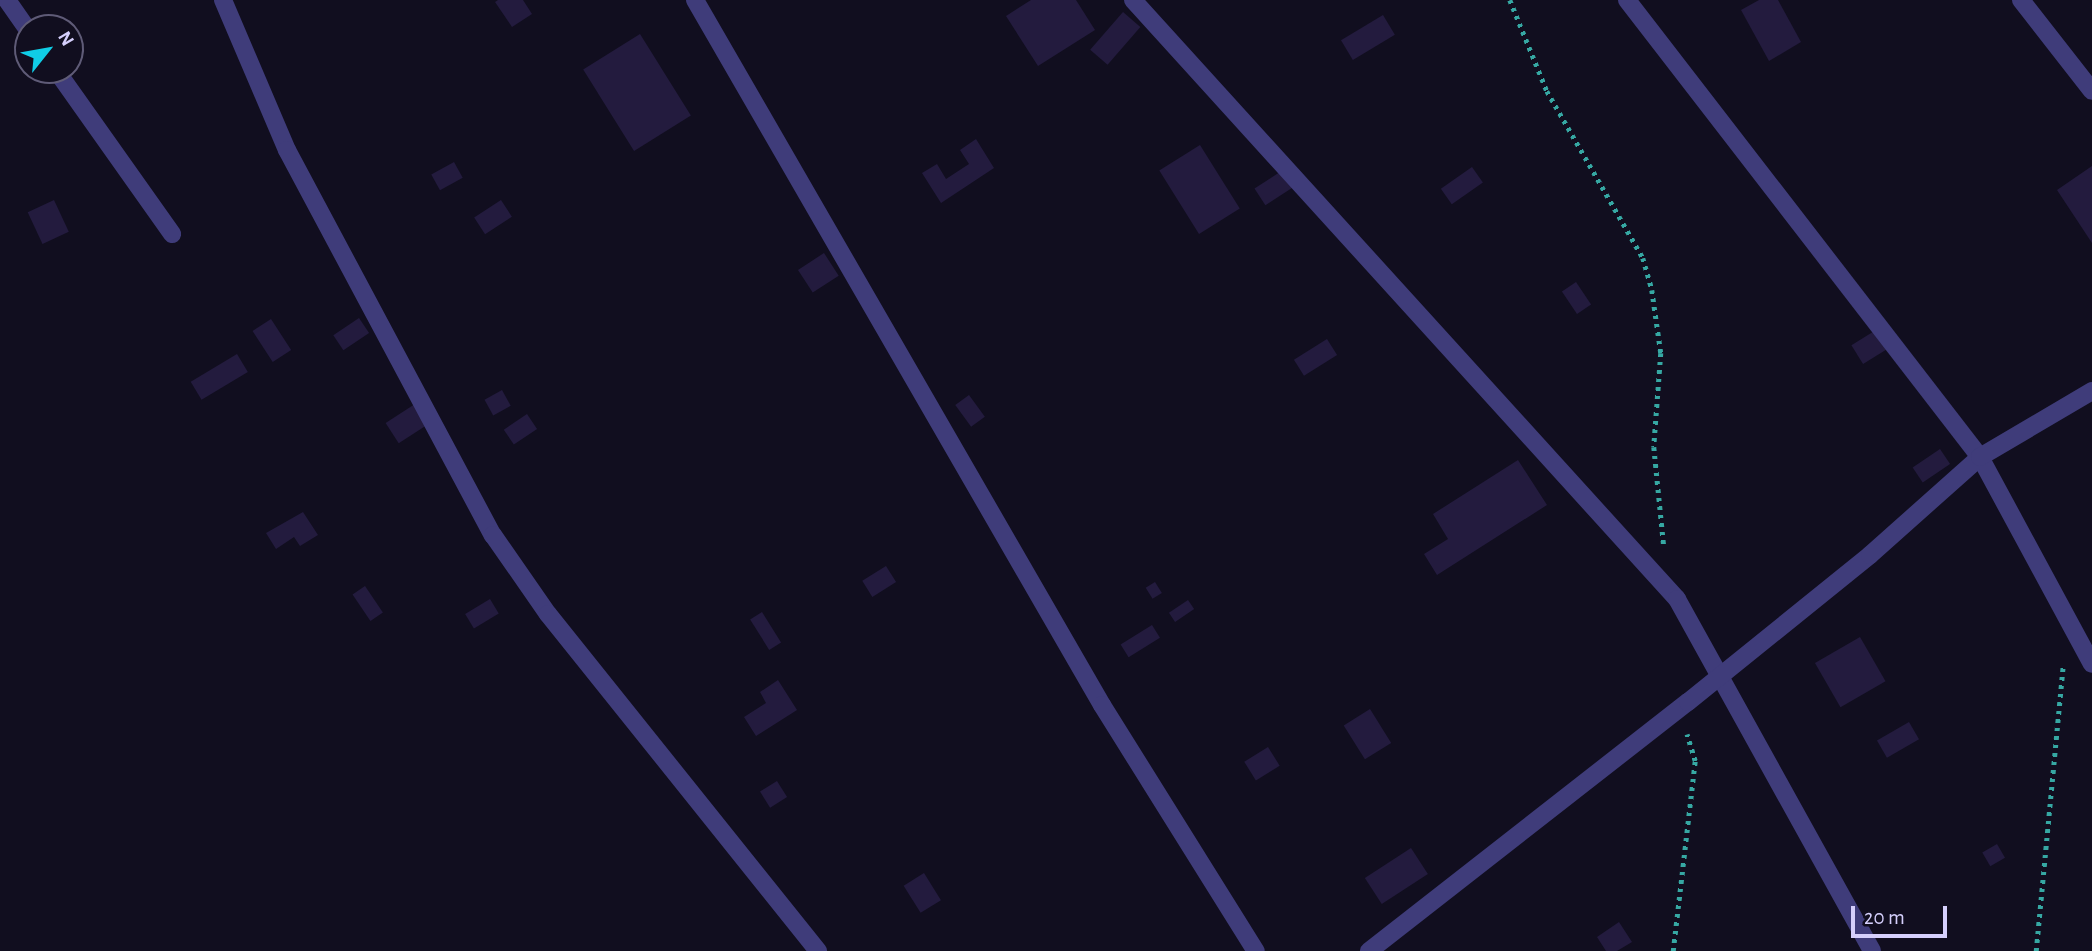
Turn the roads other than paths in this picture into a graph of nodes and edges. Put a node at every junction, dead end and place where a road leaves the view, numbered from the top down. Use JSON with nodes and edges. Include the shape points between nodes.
{"nodes":[{"id":1,"x":223,"y":0,"type":"edge"},
{"id":2,"x":695,"y":0,"type":"edge"},
{"id":3,"x":1133,"y":0,"type":"edge"},
{"id":4,"x":1627,"y":0,"type":"edge"},
{"id":5,"x":2021,"y":0,"type":"edge"},
{"id":6,"x":66,"y":84,"type":"edge"},
{"id":7,"x":2092,"y":91,"type":"edge"},
{"id":8,"x":172,"y":234,"type":"dead end"},
{"id":9,"x":2092,"y":391,"type":"edge"},
{"id":10,"x":1980,"y":457,"type":"junction"},
{"id":11,"x":2092,"y":664,"type":"edge"},
{"id":12,"x":1718,"y":677,"type":"junction"},
{"id":13,"x":818,"y":951,"type":"edge"},
{"id":14,"x":1256,"y":951,"type":"edge"},
{"id":15,"x":1369,"y":951,"type":"edge"},
{"id":16,"x":1872,"y":951,"type":"edge"}],
"edges":[{"from":1,"to":13,"type":"street","via":[[287,150],[493,535],[548,614]]},
{"from":2,"to":14,"type":"street","via":[[1102,705]]},
{"from":3,"to":12,"type":"street","via":[[1677,599]]},
{"from":4,"to":10,"type":"street"},
{"from":5,"to":7,"type":"street"},
{"from":6,"to":8,"type":"street"},
{"from":9,"to":10,"type":"street"},
{"from":10,"to":11,"type":"street"},
{"from":10,"to":12,"type":"street","via":[[1870,555]]},
{"from":12,"to":15,"type":"street"},
{"from":12,"to":16,"type":"street"}]}
